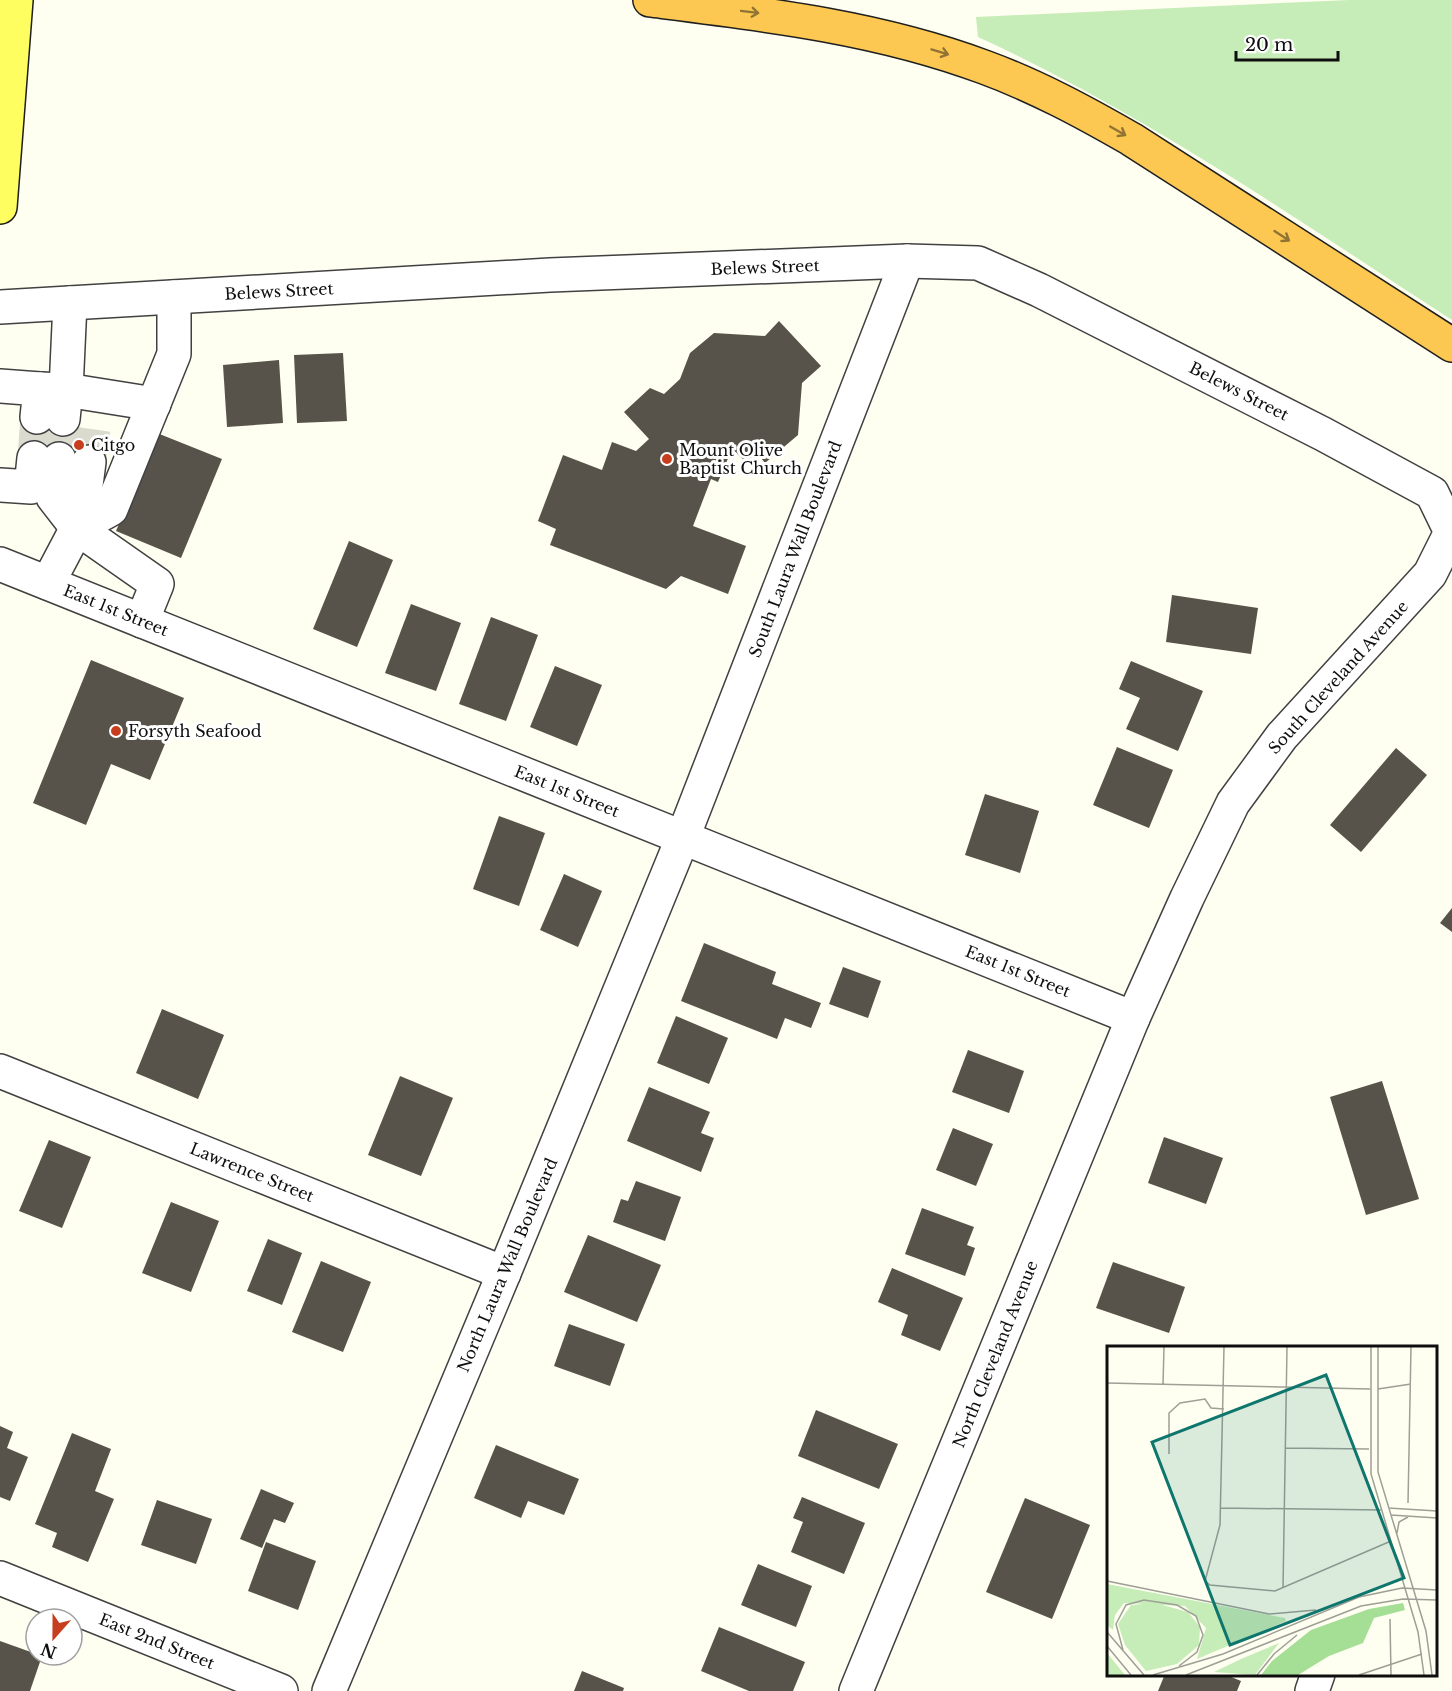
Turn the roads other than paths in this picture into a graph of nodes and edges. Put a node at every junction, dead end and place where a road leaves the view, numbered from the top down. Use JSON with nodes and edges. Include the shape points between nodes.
{"nodes":[{"id":1,"x":16,"y":0,"type":"edge"},
{"id":2,"x":650,"y":0,"type":"edge"},
{"id":3,"x":0,"y":207,"type":"edge"},
{"id":4,"x":907,"y":261,"type":"junction"},
{"id":5,"x":174,"y":297,"type":"junction"},
{"id":6,"x":70,"y":303,"type":"junction"},
{"id":7,"x":0,"y":307,"type":"edge"},
{"id":8,"x":1452,"y":345,"type":"edge"},
{"id":9,"x":0,"y":386,"type":"edge"},
{"id":10,"x":154,"y":404,"type":"junction"},
{"id":11,"x":67,"y":405,"type":"junction"},
{"id":12,"x":44,"y":475,"type":"edge"},
{"id":13,"x":76,"y":528,"type":"junction"},
{"id":14,"x":1452,"y":532,"type":"edge"},
{"id":15,"x":0,"y":564,"type":"edge"},
{"id":16,"x":48,"y":584,"type":"junction"},
{"id":17,"x":142,"y":621,"type":"junction"},
{"id":18,"x":683,"y":837,"type":"junction"},
{"id":19,"x":1133,"y":1018,"type":"junction"},
{"id":20,"x":0,"y":1071,"type":"edge"},
{"id":21,"x":504,"y":1273,"type":"junction"},
{"id":22,"x":0,"y":1578,"type":"edge"},
{"id":23,"x":1317,"y":1676,"type":"edge"},
{"id":24,"x":281,"y":1691,"type":"edge"},
{"id":25,"x":329,"y":1691,"type":"edge"},
{"id":26,"x":856,"y":1691,"type":"edge"},
{"id":27,"x":1312,"y":1691,"type":"edge"}],
"edges":[{"from":1,"to":3,"type":"main road"},
{"from":2,"to":8,"type":"highway","one_way":true,"via":[[762,14],[890,38],[984,67],[1033,87],[1131,139]]},
{"from":4,"to":5,"type":"street","name":"Belews Street","via":[[550,275]]},
{"from":4,"to":14,"type":"street","name":"Belews Street","via":[[978,263],[1039,290],[1323,434],[1432,494]]},
{"from":4,"to":18,"type":"street","name":"South Laura Wall Boulevard"},
{"from":5,"to":6,"type":"street","name":"Belews Street"},
{"from":5,"to":10,"type":"street","via":[[174,354]]},
{"from":6,"to":7,"type":"street","name":"Belews Street"},
{"from":6,"to":11,"type":"street"},
{"from":9,"to":11,"type":"street"},
{"from":10,"to":11,"type":"street"},
{"from":10,"to":13,"type":"street","via":[[111,509]]},
{"from":12,"to":13,"type":"street"},
{"from":12,"to":13,"type":"street","via":[[84,501]]},
{"from":13,"to":16,"type":"street"},
{"from":13,"to":17,"type":"street","via":[[157,584]]},
{"from":14,"to":19,"type":"street","name":"South Cleveland Avenue","via":[[1430,574],[1282,736],[1233,803]]},
{"from":15,"to":16,"type":"street","name":"East 1st Street"},
{"from":16,"to":17,"type":"street","name":"East 1st Street"},
{"from":17,"to":18,"type":"street","name":"East 1st Street"},
{"from":18,"to":19,"type":"street","name":"East 1st Street"},
{"from":18,"to":21,"type":"street","name":"North Laura Wall Boulevard"},
{"from":19,"to":26,"type":"street","name":"North Cleveland Avenue"},
{"from":20,"to":21,"type":"street","name":"Lawrence Street"},
{"from":21,"to":25,"type":"street","name":"North Laura Wall Boulevard"},
{"from":22,"to":24,"type":"street","name":"East 2nd Street"},
{"from":23,"to":27,"type":"street"}]}
